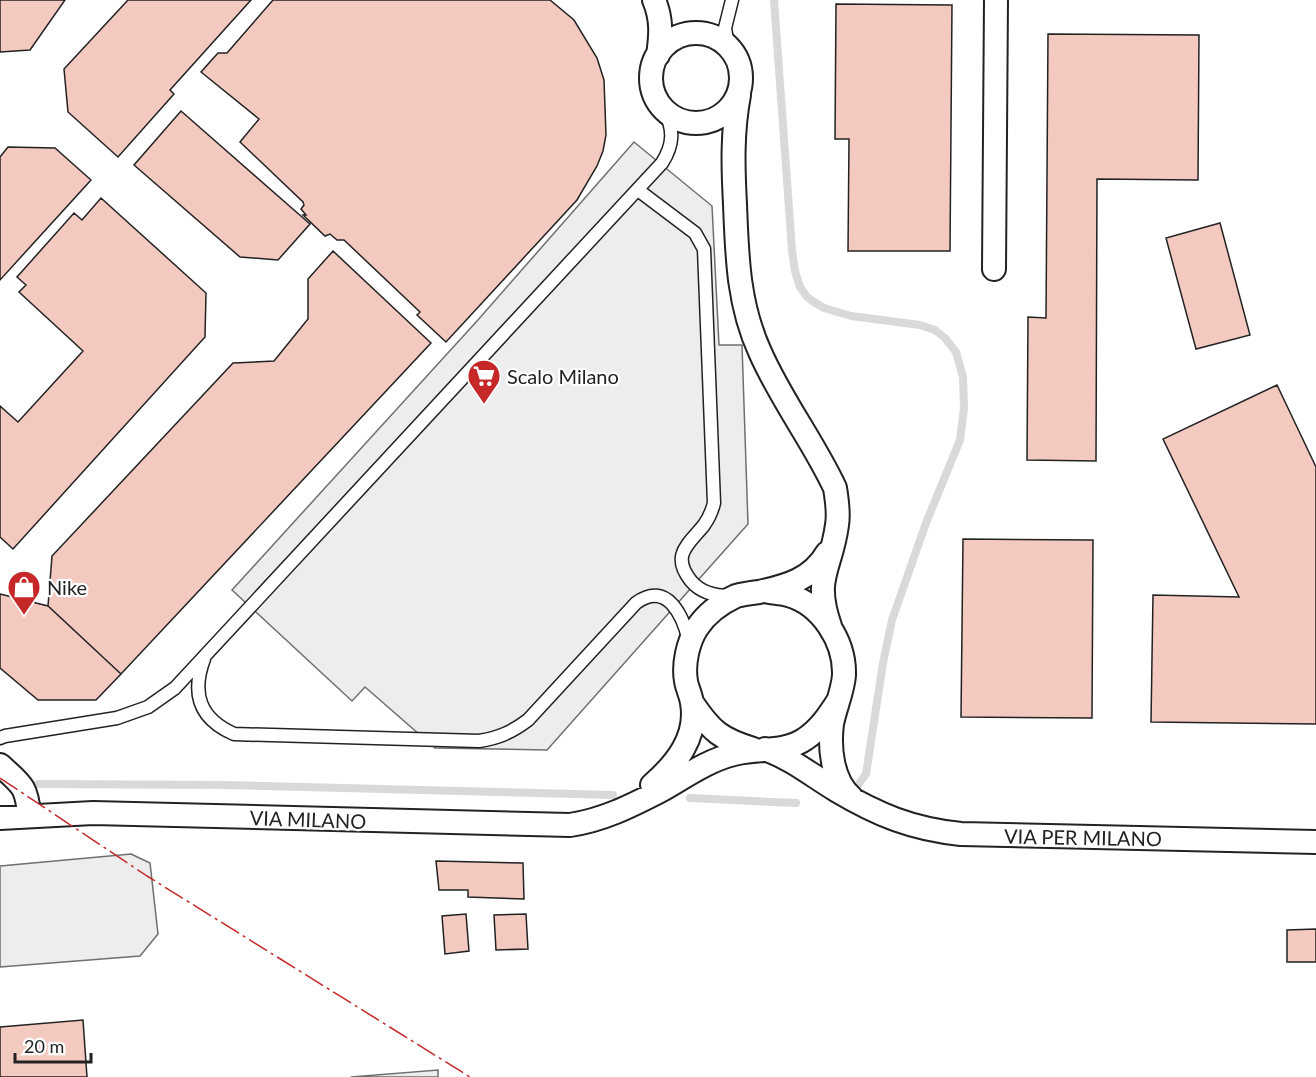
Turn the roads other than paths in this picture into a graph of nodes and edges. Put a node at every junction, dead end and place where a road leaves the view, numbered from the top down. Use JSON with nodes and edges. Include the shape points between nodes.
{"nodes":[{"id":1,"x":654,"y":0,"type":"edge"},
{"id":2,"x":732,"y":0,"type":"edge"},
{"id":3,"x":996,"y":0,"type":"edge"},
{"id":4,"x":695,"y":33,"type":"junction"},
{"id":5,"x":728,"y":47,"type":"junction"},
{"id":6,"x":658,"y":55,"type":"junction"},
{"id":7,"x":739,"y":95,"type":"junction"},
{"id":8,"x":664,"y":110,"type":"junction"},
{"id":9,"x":702,"y":123,"type":"junction"},
{"id":10,"x":733,"y":162,"type":"junction"},
{"id":11,"x":638,"y":190,"type":"junction"},
{"id":12,"x":994,"y":269,"type":"dead end"},
{"id":13,"x":833,"y":543,"type":"junction"},
{"id":14,"x":763,"y":591,"type":"junction"},
{"id":15,"x":737,"y":596,"type":"junction"},
{"id":16,"x":830,"y":626,"type":"junction"},
{"id":17,"x":690,"y":645,"type":"junction"},
{"id":18,"x":205,"y":656,"type":"junction"},
{"id":19,"x":838,"y":701,"type":"junction"},
{"id":20,"x":693,"y":704,"type":"junction"},
{"id":21,"x":0,"y":738,"type":"edge"},
{"id":22,"x":759,"y":749,"type":"junction"},
{"id":23,"x":0,"y":765,"type":"edge"},
{"id":24,"x":856,"y":802,"type":"junction"},
{"id":25,"x":615,"y":813,"type":"junction"},
{"id":26,"x":28,"y":815,"type":"junction"},
{"id":27,"x":0,"y":818,"type":"edge"},
{"id":28,"x":1316,"y":842,"type":"edge"}],
"edges":[{"from":1,"to":4,"type":"street","via":[[675,26]]},
{"from":1,"to":6,"type":"street","via":[[660,21]]},
{"from":2,"to":5,"type":"lane","via":[[725,28]]},
{"from":3,"to":12,"type":"street"},
{"from":4,"to":5,"type":"street","via":[[710,35]]},
{"from":4,"to":6,"type":"street","via":[[680,36]]},
{"from":5,"to":7,"type":"street","via":[[740,65]]},
{"from":6,"to":8,"type":"street","via":[[651,84]]},
{"from":7,"to":9,"type":"street","via":[[720,118]]},
{"from":7,"to":10,"type":"street"},
{"from":8,"to":9,"type":"street","via":[[676,119]]},
{"from":8,"to":11,"type":"lane","via":[[672,132],[668,153]]},
{"from":9,"to":10,"type":"street","via":[[725,138]]},
{"from":10,"to":13,"type":"street","via":[[737,271],[749,327],[772,378],[835,488],[838,506]]},
{"from":11,"to":15,"type":"lane","via":[[695,233],[704,249],[714,503],[704,525],[688,541],[682,565],[701,590]]},
{"from":11,"to":18,"type":"lane"},
{"from":13,"to":14,"type":"street","via":[[822,561],[799,581]]},
{"from":13,"to":16,"type":"street","via":[[822,580]]},
{"from":14,"to":15,"type":"street"},
{"from":14,"to":16,"type":"street","via":[[789,595],[812,607]]},
{"from":15,"to":17,"type":"street","via":[[714,609],[697,628]]},
{"from":16,"to":19,"type":"street","via":[[841,649],[844,676]]},
{"from":17,"to":18,"type":"lane","via":[[678,610],[668,600],[645,596],[528,720],[496,739],[479,741],[234,734],[210,720],[201,704],[198,686]]},
{"from":17,"to":20,"type":"street","via":[[686,679]]},
{"from":18,"to":21,"type":"lane","via":[[175,688],[147,707],[117,718]]},
{"from":19,"to":22,"type":"street","via":[[824,723],[804,740],[779,749]]},
{"from":19,"to":24,"type":"street","via":[[832,723],[833,762],[847,794]]},
{"from":20,"to":22,"type":"street","via":[[707,726],[728,741]]},
{"from":20,"to":25,"type":"street","via":[[690,732],[680,757],[641,795]]},
{"from":22,"to":24,"type":"street","name":"VIA PER MILANO","via":[[800,765]]},
{"from":22,"to":25,"type":"street","via":[[714,760]]},
{"from":23,"to":26,"type":"street","via":[[26,792]]},
{"from":24,"to":28,"type":"street","name":"VIA PER MILANO","via":[[903,824],[961,834]]},
{"from":25,"to":26,"type":"street","name":"VIA MILANO","via":[[570,825],[93,813]]},
{"from":26,"to":27,"type":"street","name":"VIA MILANO"}]}
